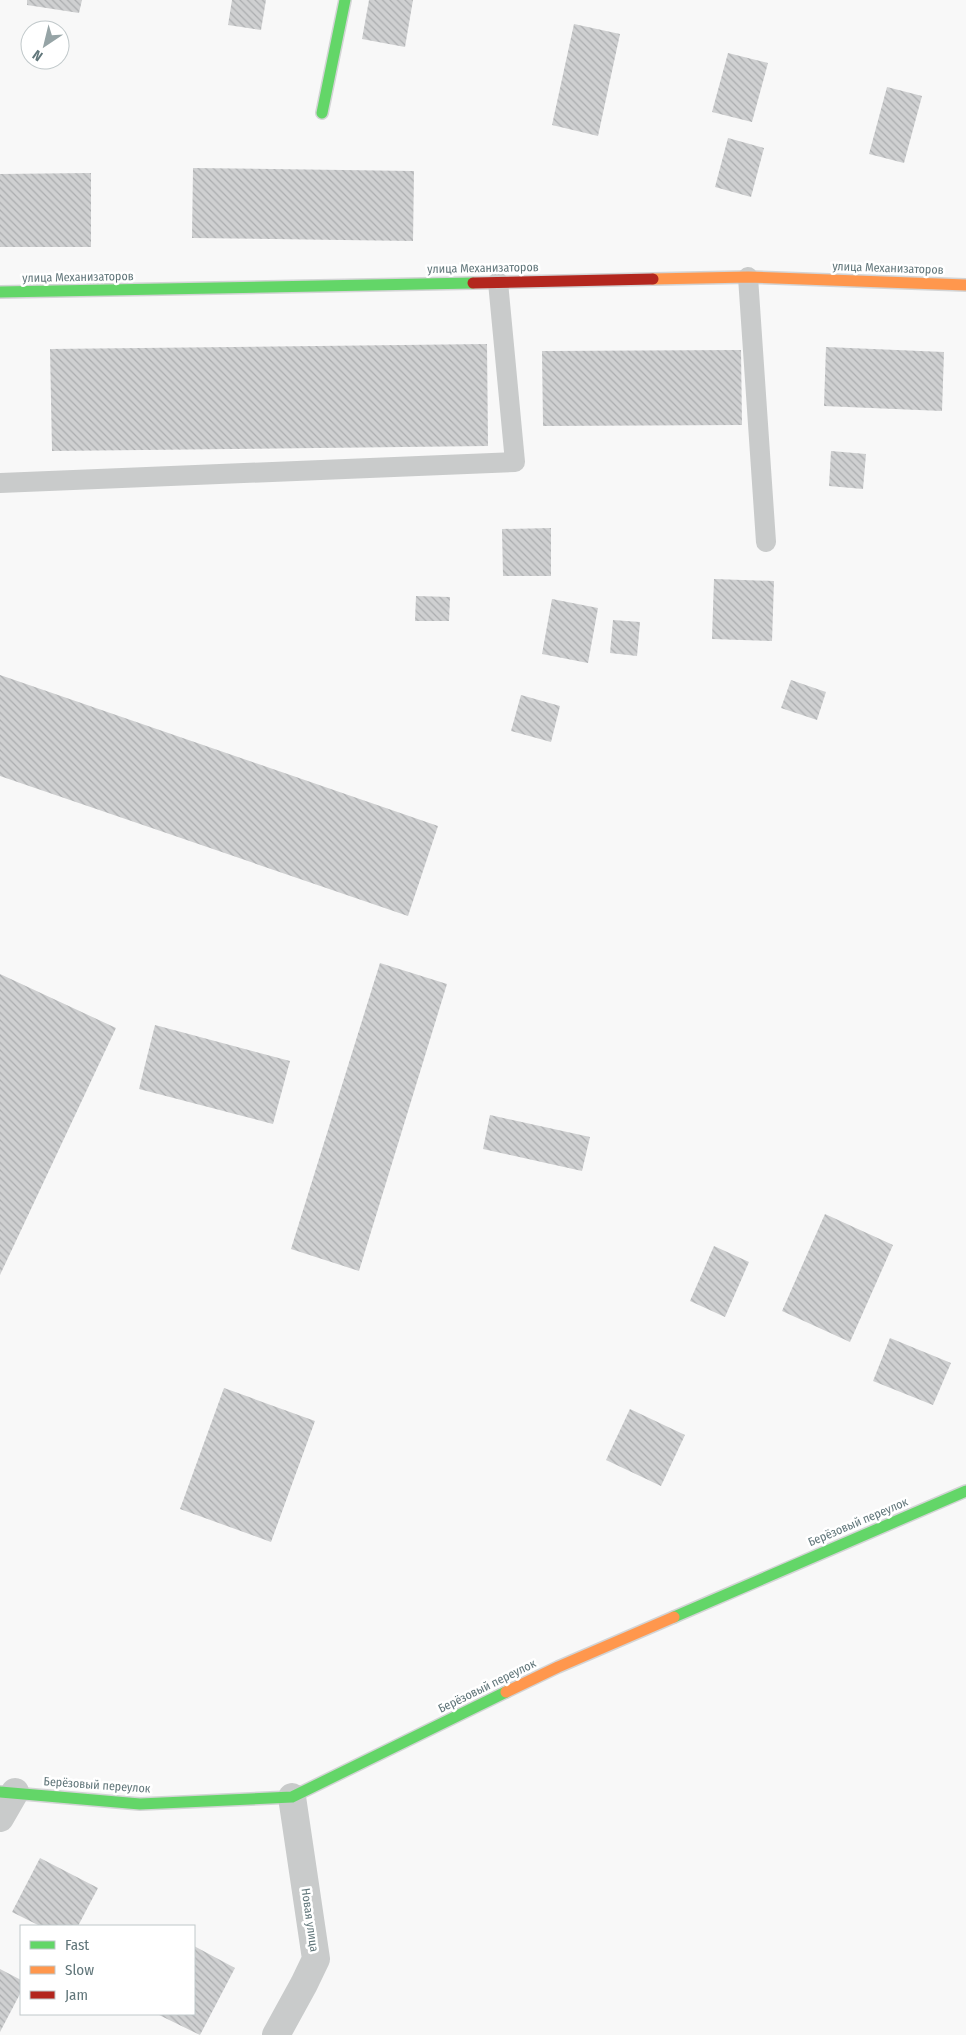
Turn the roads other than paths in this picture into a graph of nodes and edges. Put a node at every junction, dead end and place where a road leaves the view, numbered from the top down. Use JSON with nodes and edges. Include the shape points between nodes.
{"nodes":[{"id":1,"x":345,"y":0,"type":"edge"},
{"id":2,"x":322,"y":113,"type":"dead end"},
{"id":3,"x":748,"y":277,"type":"junction"},
{"id":4,"x":498,"y":282,"type":"junction"},
{"id":5,"x":966,"y":285,"type":"edge"},
{"id":6,"x":0,"y":292,"type":"edge"},
{"id":7,"x":0,"y":483,"type":"edge"},
{"id":8,"x":766,"y":542,"type":"dead end"},
{"id":9,"x":966,"y":1490,"type":"edge"},
{"id":10,"x":7,"y":1792,"type":"edge"},
{"id":11,"x":292,"y":1797,"type":"junction"},
{"id":12,"x":0,"y":1818,"type":"edge"},
{"id":13,"x":276,"y":2035,"type":"edge"}],
"edges":[{"from":1,"to":2,"type":"street"},
{"from":3,"to":4,"type":"street","name":"улица Механизаторов"},
{"from":3,"to":5,"type":"street","name":"улица Механизаторов"},
{"from":3,"to":8,"type":"lane"},
{"from":4,"to":6,"type":"street","name":"улица Механизаторов"},
{"from":4,"to":7,"type":"lane","via":[[515,462]]},
{"from":9,"to":11,"type":"street","name":"Берёзовый переулок","via":[[558,1667]]},
{"from":10,"to":11,"type":"street","name":"Берёзовый переулок","via":[[140,1804]]},
{"from":10,"to":12,"type":"street"},
{"from":11,"to":13,"type":"street","name":"Новая улица","via":[[316,1959]]}]}
